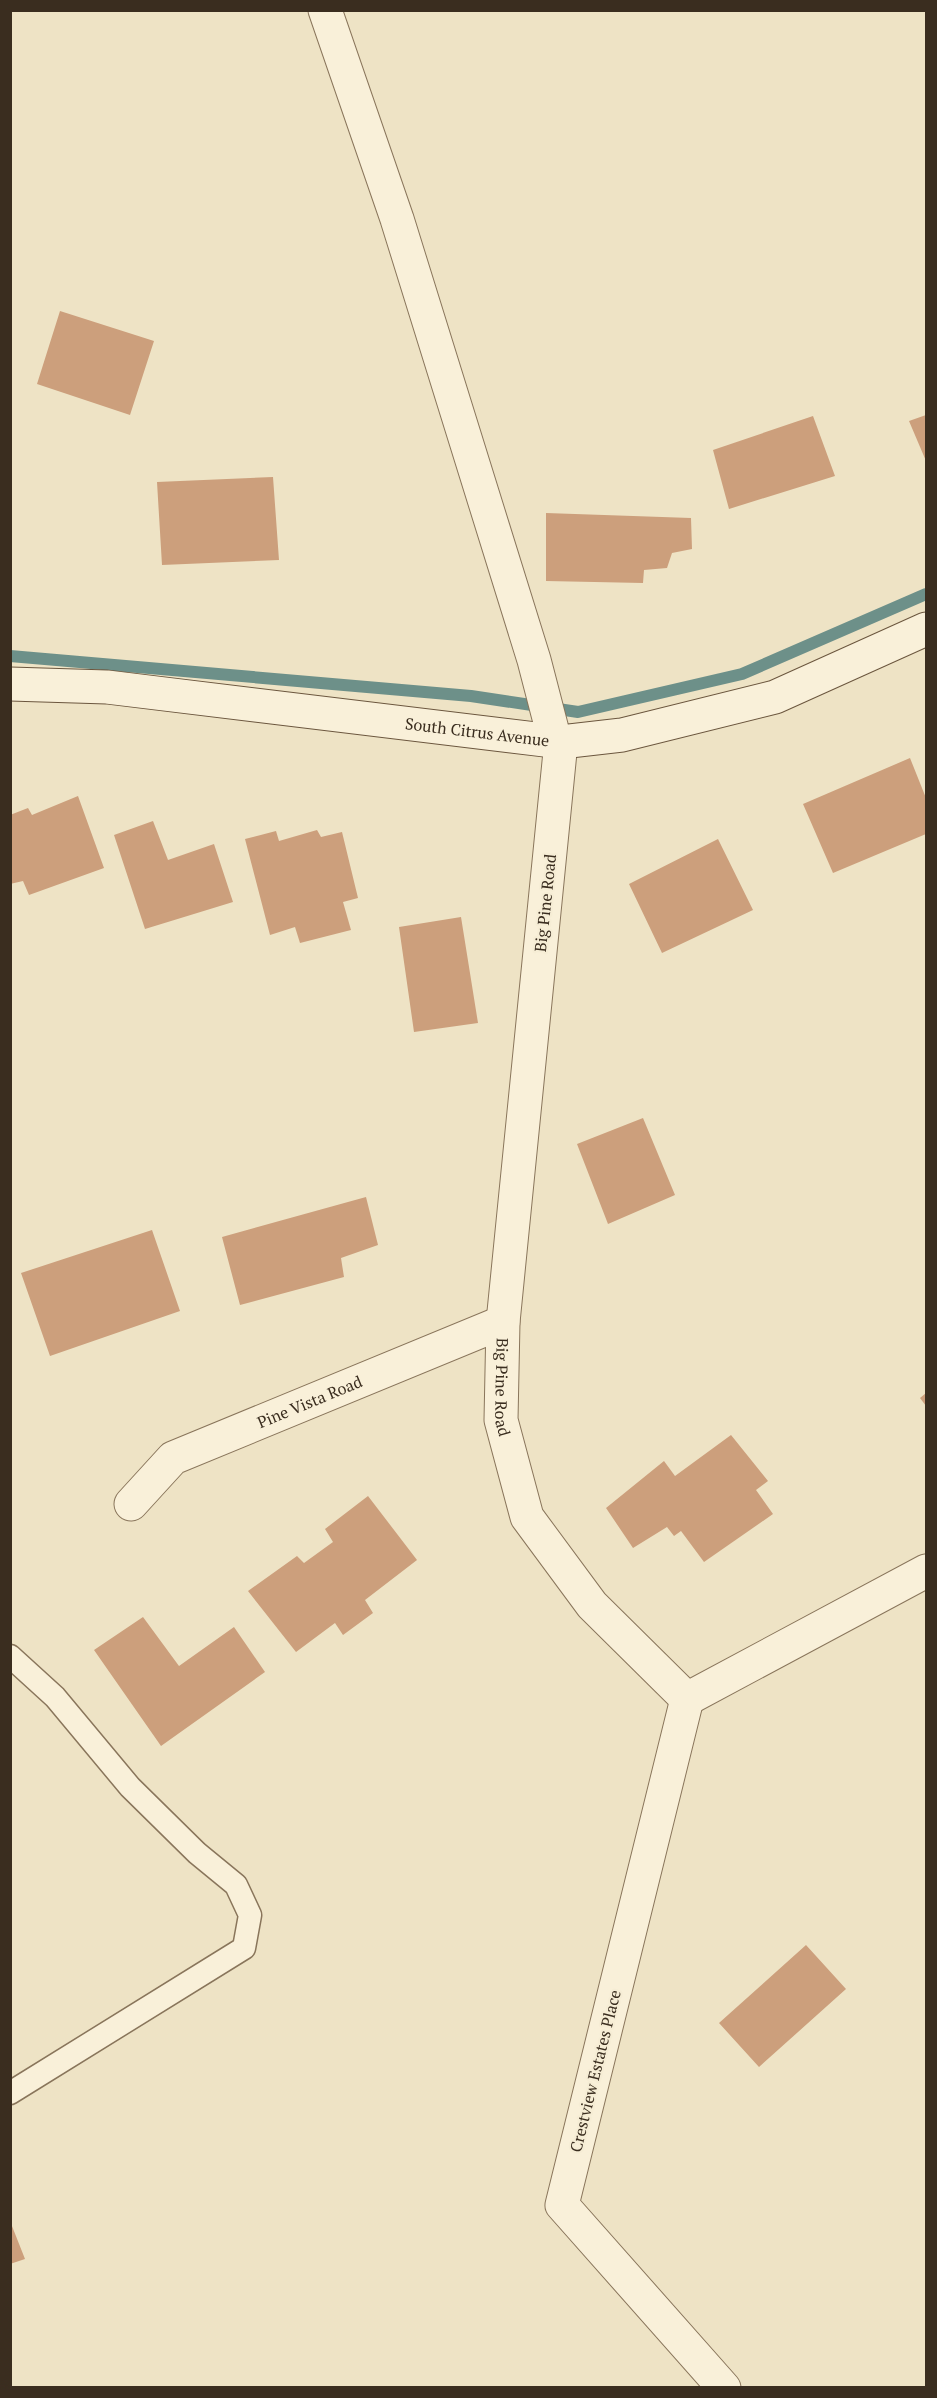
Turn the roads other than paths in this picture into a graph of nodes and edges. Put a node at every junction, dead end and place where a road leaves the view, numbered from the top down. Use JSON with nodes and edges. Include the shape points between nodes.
{"nodes":[{"id":1,"x":325,"y":10,"type":"edge"},
{"id":2,"x":927,"y":629,"type":"edge"},
{"id":3,"x":10,"y":684,"type":"edge"},
{"id":4,"x":558,"y":742,"type":"junction"},
{"id":5,"x":503,"y":1322,"type":"junction"},
{"id":6,"x":131,"y":1504,"type":"dead end"},
{"id":7,"x":927,"y":1571,"type":"edge"},
{"id":8,"x":10,"y":1656,"type":"edge"},
{"id":9,"x":687,"y":1700,"type":"junction"},
{"id":10,"x":10,"y":2093,"type":"edge"},
{"id":11,"x":724,"y":2388,"type":"edge"}],
"edges":[{"from":1,"to":4,"type":"street","via":[[397,219]]},
{"from":2,"to":4,"type":"street","name":"South Citrus Avenue","via":[[775,697],[622,735]]},
{"from":3,"to":4,"type":"street","name":"South Citrus Avenue","via":[[107,687]]},
{"from":4,"to":5,"type":"street","name":"Big Pine Road"},
{"from":5,"to":6,"type":"street","name":"Pine Vista Road","via":[[173,1458]]},
{"from":5,"to":9,"type":"street","name":"Big Pine Road","via":[[501,1420],[527,1517],[592,1605]]},
{"from":7,"to":9,"type":"street"},
{"from":8,"to":10,"type":"lane","via":[[55,1697],[130,1787],[236,1885],[250,1915],[244,1948]]},
{"from":9,"to":11,"type":"street","name":"Crestview Estates Place","via":[[562,2205]]}]}
